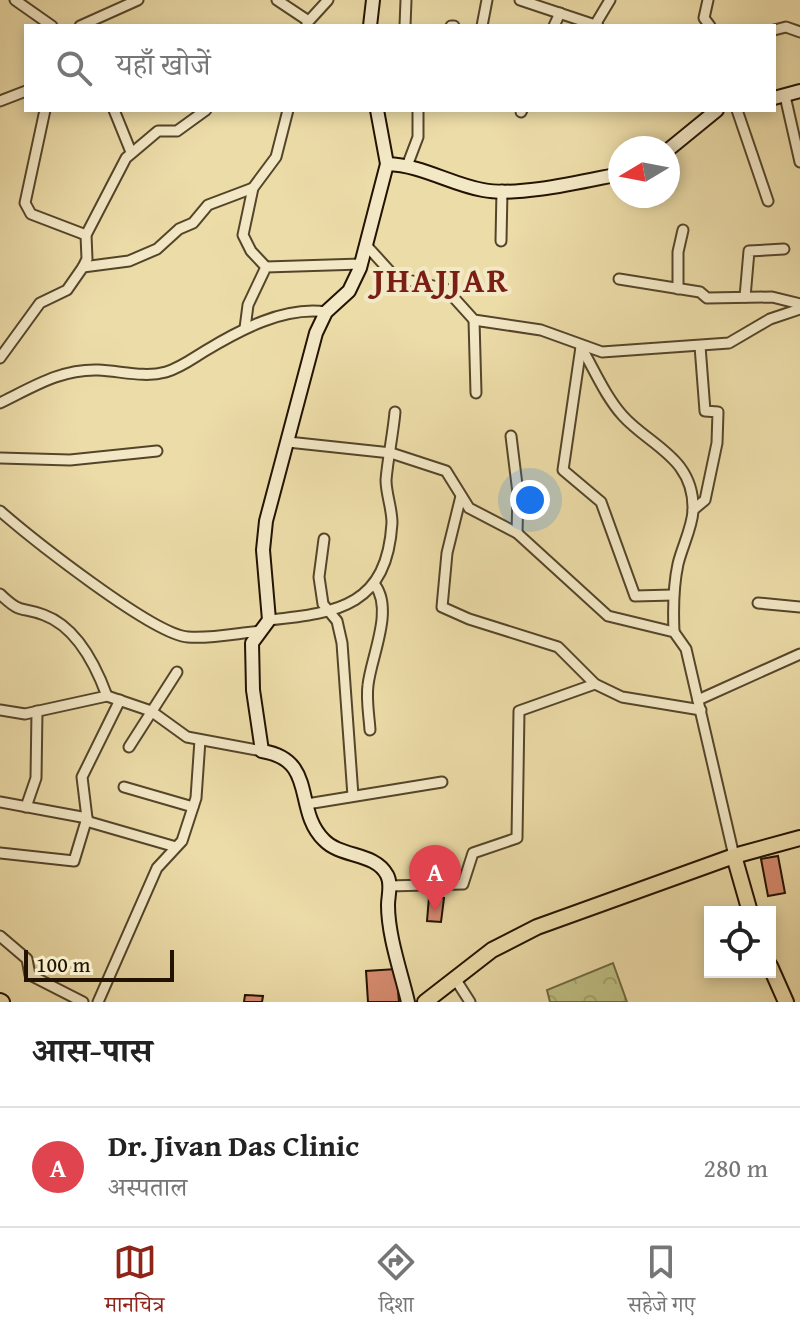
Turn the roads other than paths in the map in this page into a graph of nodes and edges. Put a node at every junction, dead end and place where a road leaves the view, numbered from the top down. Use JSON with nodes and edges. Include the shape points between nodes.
{"nodes":[{"id":1,"x":15,"y":0,"type":"edge"},
{"id":2,"x":138,"y":0,"type":"edge"},
{"id":3,"x":277,"y":0,"type":"edge"},
{"id":4,"x":328,"y":0,"type":"edge"},
{"id":5,"x":373,"y":0,"type":"edge"},
{"id":6,"x":406,"y":0,"type":"edge"},
{"id":7,"x":487,"y":0,"type":"edge"},
{"id":8,"x":521,"y":0,"type":"edge"},
{"id":9,"x":610,"y":0,"type":"edge"},
{"id":10,"x":708,"y":0,"type":"edge"},
{"id":11,"x":560,"y":13,"type":"junction"},
{"id":12,"x":307,"y":23,"type":"edge"},
{"id":13,"x":49,"y":24,"type":"edge"},
{"id":14,"x":84,"y":24,"type":"edge"},
{"id":15,"x":370,"y":24,"type":"edge"},
{"id":16,"x":405,"y":24,"type":"edge"},
{"id":17,"x":482,"y":24,"type":"edge"},
{"id":18,"x":555,"y":24,"type":"edge"},
{"id":19,"x":591,"y":24,"type":"edge"},
{"id":20,"x":598,"y":24,"type":"edge"},
{"id":21,"x":708,"y":24,"type":"edge"},
{"id":22,"x":776,"y":30,"type":"edge"},
{"id":23,"x":800,"y":32,"type":"edge"},
{"id":24,"x":800,"y":91,"type":"edge"},
{"id":25,"x":24,"y":92,"type":"edge"},
{"id":26,"x":779,"y":97,"type":"edge"},
{"id":27,"x":0,"y":101,"type":"edge"},
{"id":28,"x":44,"y":112,"type":"edge"},
{"id":29,"x":115,"y":112,"type":"edge"},
{"id":30,"x":203,"y":112,"type":"edge"},
{"id":31,"x":287,"y":112,"type":"edge"},
{"id":32,"x":377,"y":112,"type":"edge"},
{"id":33,"x":418,"y":112,"type":"edge"},
{"id":34,"x":715,"y":112,"type":"edge"},
{"id":35,"x":738,"y":112,"type":"edge"},
{"id":36,"x":680,"y":140,"type":"edge"},
{"id":37,"x":131,"y":152,"type":"junction"},
{"id":38,"x":800,"y":162,"type":"edge"},
{"id":39,"x":387,"y":164,"type":"junction"},
{"id":40,"x":407,"y":166,"type":"junction"},
{"id":41,"x":608,"y":176,"type":"edge"},
{"id":42,"x":253,"y":188,"type":"junction"},
{"id":43,"x":502,"y":190,"type":"junction"},
{"id":44,"x":768,"y":201,"type":"dead end"},
{"id":45,"x":683,"y":230,"type":"dead end"},
{"id":46,"x":86,"y":235,"type":"junction"},
{"id":47,"x":501,"y":241,"type":"dead end"},
{"id":48,"x":366,"y":245,"type":"junction"},
{"id":49,"x":784,"y":249,"type":"dead end"},
{"id":50,"x":361,"y":264,"type":"junction"},
{"id":51,"x":83,"y":267,"type":"junction"},
{"id":52,"x":266,"y":267,"type":"junction"},
{"id":53,"x":619,"y":279,"type":"dead end"},
{"id":54,"x":678,"y":289,"type":"junction"},
{"id":55,"x":745,"y":297,"type":"junction"},
{"id":56,"x":800,"y":307,"type":"edge"},
{"id":57,"x":326,"y":312,"type":"junction"},
{"id":58,"x":474,"y":320,"type":"junction"},
{"id":59,"x":245,"y":328,"type":"junction"},
{"id":60,"x":700,"y":346,"type":"junction"},
{"id":61,"x":581,"y":347,"type":"junction"},
{"id":62,"x":0,"y":358,"type":"edge"},
{"id":63,"x":476,"y":393,"type":"dead end"},
{"id":64,"x":0,"y":403,"type":"edge"},
{"id":65,"x":395,"y":412,"type":"dead end"},
{"id":66,"x":511,"y":436,"type":"dead end"},
{"id":67,"x":288,"y":442,"type":"junction"},
{"id":68,"x":157,"y":451,"type":"dead end"},
{"id":69,"x":391,"y":453,"type":"junction"},
{"id":70,"x":0,"y":458,"type":"edge"},
{"id":71,"x":461,"y":496,"type":"junction"},
{"id":72,"x":693,"y":510,"type":"junction"},
{"id":73,"x":0,"y":511,"type":"edge"},
{"id":74,"x":517,"y":533,"type":"junction"},
{"id":75,"x":324,"y":539,"type":"dead end"},
{"id":76,"x":375,"y":585,"type":"junction"},
{"id":77,"x":0,"y":594,"type":"edge"},
{"id":78,"x":673,"y":595,"type":"junction"},
{"id":79,"x":758,"y":603,"type":"dead end"},
{"id":80,"x":800,"y":607,"type":"edge"},
{"id":81,"x":331,"y":611,"type":"junction"},
{"id":82,"x":265,"y":626,"type":"junction"},
{"id":83,"x":674,"y":632,"type":"junction"},
{"id":84,"x":800,"y":654,"type":"edge"},
{"id":85,"x":177,"y":672,"type":"dead end"},
{"id":86,"x":595,"y":684,"type":"junction"},
{"id":87,"x":107,"y":696,"type":"junction"},
{"id":88,"x":120,"y":700,"type":"junction"},
{"id":89,"x":700,"y":705,"type":"junction"},
{"id":90,"x":0,"y":710,"type":"edge"},
{"id":91,"x":37,"y":711,"type":"junction"},
{"id":92,"x":151,"y":711,"type":"junction"},
{"id":93,"x":370,"y":730,"type":"dead end"},
{"id":94,"x":200,"y":740,"type":"junction"},
{"id":95,"x":129,"y":747,"type":"dead end"},
{"id":96,"x":262,"y":751,"type":"junction"},
{"id":97,"x":442,"y":782,"type":"dead end"},
{"id":98,"x":124,"y":787,"type":"dead end"},
{"id":99,"x":353,"y":796,"type":"junction"},
{"id":100,"x":0,"y":802,"type":"edge"},
{"id":101,"x":307,"y":804,"type":"junction"},
{"id":102,"x":26,"y":807,"type":"junction"},
{"id":103,"x":193,"y":807,"type":"junction"},
{"id":104,"x":87,"y":820,"type":"junction"},
{"id":105,"x":800,"y":838,"type":"edge"},
{"id":106,"x":176,"y":847,"type":"junction"},
{"id":107,"x":0,"y":853,"type":"edge"},
{"id":108,"x":734,"y":856,"type":"junction"},
{"id":109,"x":389,"y":886,"type":"junction"},
{"id":110,"x":748,"y":906,"type":"edge"},
{"id":111,"x":0,"y":936,"type":"edge"},
{"id":112,"x":775,"y":978,"type":"edge"},
{"id":113,"x":456,"y":980,"type":"junction"},
{"id":114,"x":83,"y":1002,"type":"edge"},
{"id":115,"x":98,"y":1002,"type":"edge"},
{"id":116,"x":408,"y":1002,"type":"edge"},
{"id":117,"x":425,"y":1002,"type":"edge"},
{"id":118,"x":470,"y":1002,"type":"edge"},
{"id":119,"x":786,"y":1002,"type":"edge"}],
"edges":[{"from":1,"to":13,"type":"street"},
{"from":2,"to":14,"type":"street"},
{"from":3,"to":12,"type":"street"},
{"from":4,"to":12,"type":"street"},
{"from":5,"to":15,"type":"street"},
{"from":6,"to":16,"type":"street"},
{"from":7,"to":17,"type":"street"},
{"from":8,"to":11,"type":"street"},
{"from":9,"to":20,"type":"street"},
{"from":10,"to":21,"type":"street","via":[[704,18]]},
{"from":11,"to":18,"type":"street"},
{"from":11,"to":19,"type":"street"},
{"from":22,"to":23,"type":"street"},
{"from":24,"to":26,"type":"street"},
{"from":25,"to":27,"type":"street"},
{"from":26,"to":38,"type":"street"},
{"from":28,"to":46,"type":"street","via":[[25,203],[31,214]]},
{"from":29,"to":37,"type":"street"},
{"from":30,"to":37,"type":"street","via":[[177,131],[158,131]]},
{"from":31,"to":42,"type":"street","via":[[276,157]]},
{"from":32,"to":39,"type":"street"},
{"from":33,"to":40,"type":"street","via":[[418,137]]},
{"from":34,"to":36,"type":"street"},
{"from":35,"to":44,"type":"street"},
{"from":37,"to":46,"type":"street"},
{"from":39,"to":40,"type":"street"},
{"from":39,"to":48,"type":"street"},
{"from":40,"to":43,"type":"street","via":[[475,188]]},
{"from":41,"to":43,"type":"street"},
{"from":42,"to":51,"type":"street","via":[[208,205],[157,249],[129,261]]},
{"from":42,"to":52,"type":"street","via":[[243,235]]},
{"from":43,"to":47,"type":"street"},
{"from":45,"to":54,"type":"street"},
{"from":46,"to":51,"type":"street"},
{"from":48,"to":50,"type":"street"},
{"from":48,"to":58,"type":"street","via":[[395,277],[446,289]]},
{"from":49,"to":55,"type":"street","via":[[749,251]]},
{"from":50,"to":52,"type":"street"},
{"from":50,"to":57,"type":"street","via":[[349,291]]},
{"from":51,"to":62,"type":"street","via":[[67,290],[40,303]]},
{"from":52,"to":59,"type":"street","via":[[248,305]]},
{"from":53,"to":54,"type":"street"},
{"from":54,"to":55,"type":"street","via":[[707,298]]},
{"from":55,"to":56,"type":"street","via":[[772,297]]},
{"from":56,"to":60,"type":"street","via":[[729,343]]},
{"from":57,"to":59,"type":"street","via":[[288,315]]},
{"from":57,"to":67,"type":"street"},
{"from":58,"to":61,"type":"street","via":[[541,330]]},
{"from":58,"to":63,"type":"street"},
{"from":59,"to":64,"type":"street","via":[[164,372],[66,373],[40,380]]},
{"from":60,"to":61,"type":"street","via":[[602,352]]},
{"from":60,"to":72,"type":"street","via":[[705,411],[718,412],[718,430],[705,500]]},
{"from":61,"to":72,"type":"street","via":[[621,413],[642,435],[665,447],[681,469]]},
{"from":61,"to":78,"type":"street","via":[[563,470],[601,502],[635,596]]},
{"from":65,"to":69,"type":"street"},
{"from":66,"to":74,"type":"street"},
{"from":67,"to":69,"type":"street"},
{"from":67,"to":82,"type":"street","via":[[266,521]]},
{"from":68,"to":70,"type":"street","via":[[70,460]]},
{"from":69,"to":71,"type":"street","via":[[446,471]]},
{"from":69,"to":76,"type":"street","via":[[386,482],[392,519],[389,546]]},
{"from":71,"to":74,"type":"street","via":[[469,508]]},
{"from":71,"to":86,"type":"street","via":[[447,553],[442,607],[558,647]]},
{"from":72,"to":78,"type":"street"},
{"from":73,"to":82,"type":"street","via":[[102,590],[185,637]]},
{"from":74,"to":83,"type":"street","via":[[608,616]]},
{"from":75,"to":81,"type":"street","via":[[319,577],[323,604]]},
{"from":76,"to":81,"type":"street","via":[[358,601]]},
{"from":76,"to":93,"type":"street","via":[[381,606],[367,688]]},
{"from":77,"to":87,"type":"street","via":[[19,611],[44,615],[70,632],[97,668]]},
{"from":78,"to":83,"type":"street"},
{"from":79,"to":80,"type":"street"},
{"from":81,"to":82,"type":"street"},
{"from":81,"to":99,"type":"street","via":[[342,643]]},
{"from":82,"to":96,"type":"street","via":[[252,643]]},
{"from":83,"to":89,"type":"street","via":[[686,649]]},
{"from":84,"to":89,"type":"street"},
{"from":85,"to":92,"type":"street"},
{"from":86,"to":89,"type":"street","via":[[622,697]]},
{"from":86,"to":109,"type":"street","via":[[519,711],[517,838],[473,853],[463,884]]},
{"from":87,"to":88,"type":"street"},
{"from":87,"to":91,"type":"street"},
{"from":88,"to":92,"type":"street"},
{"from":88,"to":104,"type":"street","via":[[82,777]]},
{"from":89,"to":108,"type":"street"},
{"from":90,"to":91,"type":"street"},
{"from":91,"to":102,"type":"street","via":[[36,778]]},
{"from":92,"to":94,"type":"street","via":[[187,737]]},
{"from":92,"to":95,"type":"street"},
{"from":94,"to":96,"type":"street"},
{"from":94,"to":103,"type":"street"},
{"from":96,"to":101,"type":"street","via":[[282,754],[296,769]]},
{"from":97,"to":99,"type":"street"},
{"from":98,"to":103,"type":"street"},
{"from":99,"to":101,"type":"street"},
{"from":100,"to":102,"type":"street"},
{"from":101,"to":109,"type":"street","via":[[324,841],[380,865]]},
{"from":102,"to":104,"type":"street"},
{"from":103,"to":106,"type":"street"},
{"from":104,"to":106,"type":"street"},
{"from":104,"to":107,"type":"street","via":[[74,861]]},
{"from":105,"to":108,"type":"main road"},
{"from":106,"to":115,"type":"street","via":[[157,868]]},
{"from":108,"to":110,"type":"main road"},
{"from":108,"to":113,"type":"main road","via":[[537,927],[492,950]]},
{"from":109,"to":116,"type":"street","via":[[388,908]]},
{"from":111,"to":114,"type":"street","via":[[27,959],[30,975]]},
{"from":112,"to":119,"type":"main road"},
{"from":113,"to":117,"type":"main road"},
{"from":113,"to":118,"type":"street"}]}
